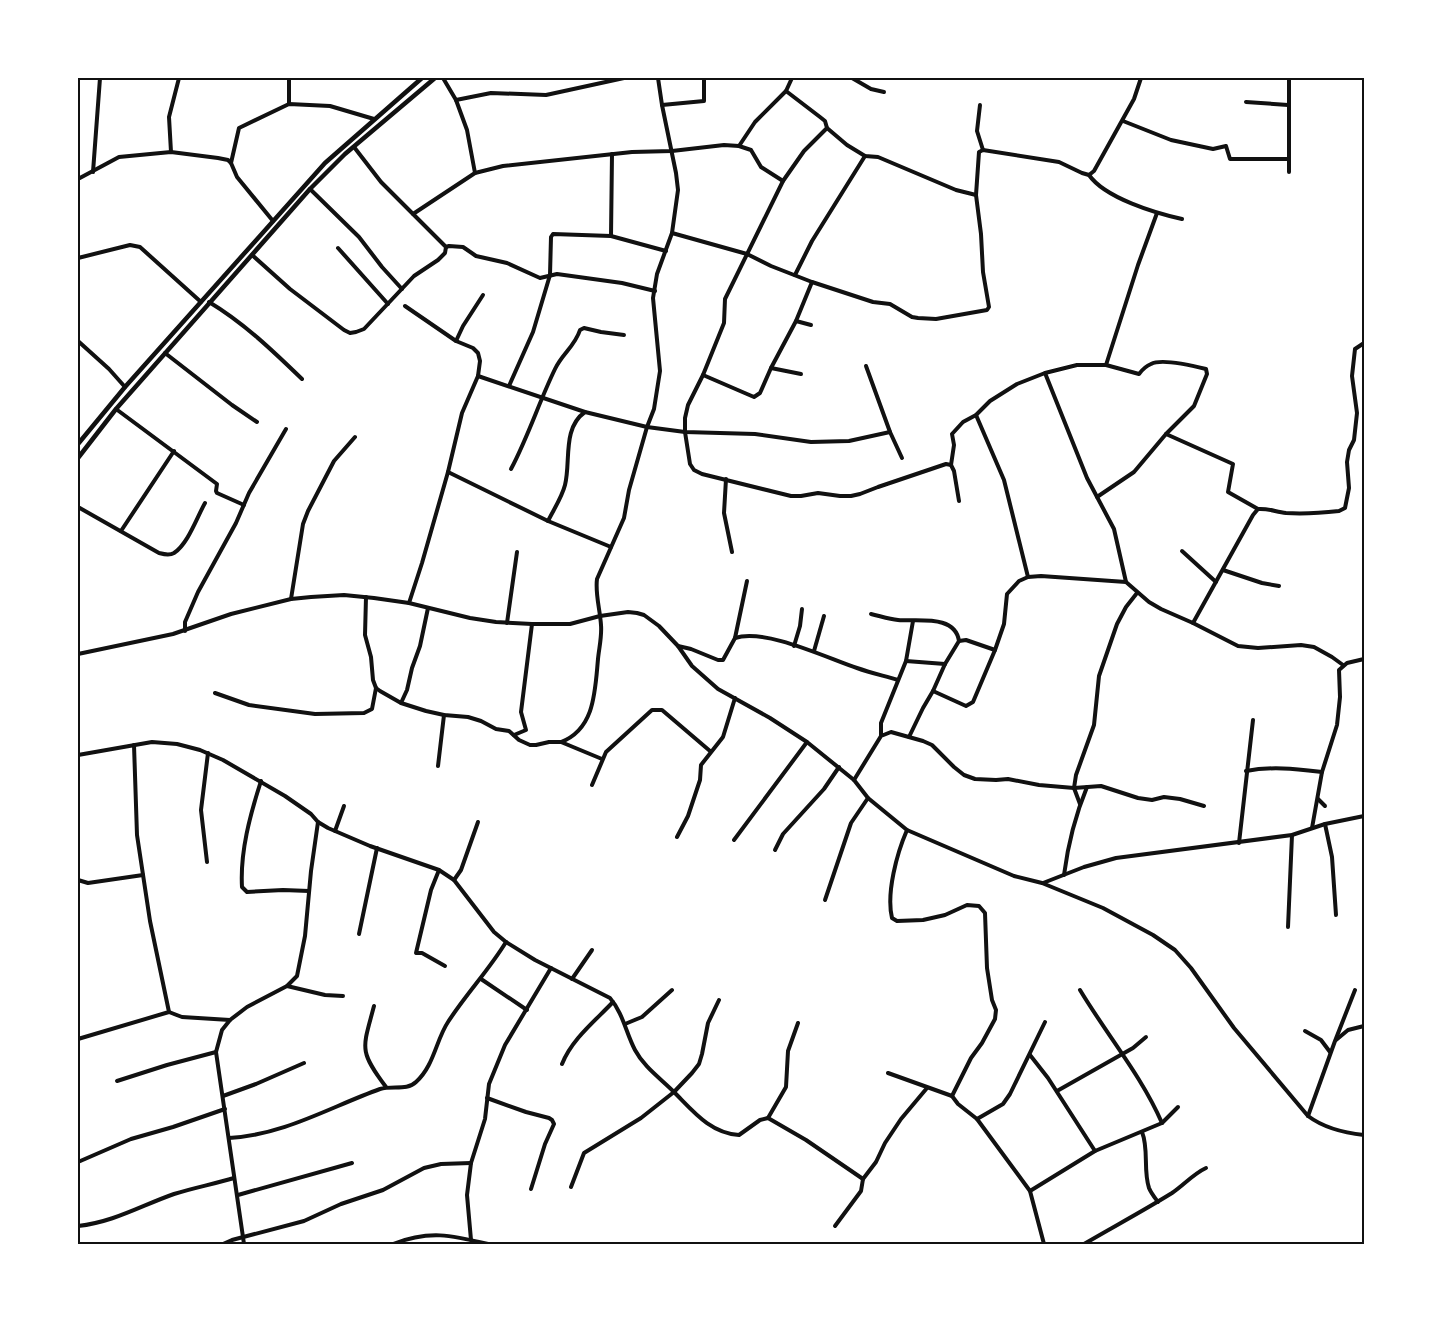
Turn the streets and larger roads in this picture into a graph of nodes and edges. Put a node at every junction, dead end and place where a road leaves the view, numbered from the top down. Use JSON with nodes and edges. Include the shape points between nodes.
{"nodes":[{"id":1,"x":100,"y":78,"type":"edge"},
{"id":2,"x":179,"y":78,"type":"edge"},
{"id":3,"x":289,"y":78,"type":"edge"},
{"id":4,"x":422,"y":78,"type":"edge"},
{"id":5,"x":435,"y":78,"type":"edge"},
{"id":6,"x":443,"y":78,"type":"edge"},
{"id":7,"x":624,"y":78,"type":"edge"},
{"id":8,"x":658,"y":78,"type":"edge"},
{"id":9,"x":704,"y":78,"type":"edge"},
{"id":10,"x":792,"y":78,"type":"edge"},
{"id":11,"x":852,"y":78,"type":"edge"},
{"id":12,"x":1140,"y":78,"type":"edge"},
{"id":13,"x":1289,"y":78,"type":"edge"},
{"id":14,"x":786,"y":91,"type":"junction"},
{"id":15,"x":884,"y":92,"type":"dead end"},
{"id":16,"x":456,"y":100,"type":"junction"},
{"id":17,"x":1246,"y":102,"type":"dead end"},
{"id":18,"x":289,"y":104,"type":"junction"},
{"id":19,"x":980,"y":104,"type":"dead end"},
{"id":20,"x":662,"y":105,"type":"junction"},
{"id":21,"x":1288,"y":105,"type":"junction"},
{"id":22,"x":374,"y":119,"type":"junction"},
{"id":23,"x":1123,"y":121,"type":"junction"},
{"id":24,"x":827,"y":128,"type":"junction"},
{"id":25,"x":354,"y":146,"type":"junction"},
{"id":26,"x":739,"y":146,"type":"junction"},
{"id":27,"x":983,"y":150,"type":"junction"},
{"id":28,"x":672,"y":151,"type":"junction"},
{"id":29,"x":171,"y":152,"type":"junction"},
{"id":30,"x":612,"y":154,"type":"junction"},
{"id":31,"x":865,"y":156,"type":"junction"},
{"id":32,"x":1289,"y":159,"type":"junction"},
{"id":33,"x":231,"y":163,"type":"junction"},
{"id":34,"x":93,"y":172,"type":"junction"},
{"id":35,"x":1289,"y":172,"type":"dead end"},
{"id":36,"x":475,"y":173,"type":"junction"},
{"id":37,"x":1089,"y":175,"type":"junction"},
{"id":38,"x":78,"y":179,"type":"edge"},
{"id":39,"x":783,"y":181,"type":"junction"},
{"id":40,"x":310,"y":189,"type":"junction"},
{"id":41,"x":976,"y":194,"type":"junction"},
{"id":42,"x":1158,"y":213,"type":"junction"},
{"id":43,"x":413,"y":214,"type":"junction"},
{"id":44,"x":1182,"y":220,"type":"dead end"},
{"id":45,"x":273,"y":221,"type":"junction"},
{"id":46,"x":672,"y":233,"type":"junction"},
{"id":47,"x":611,"y":236,"type":"junction"},
{"id":48,"x":446,"y":247,"type":"junction"},
{"id":49,"x":338,"y":248,"type":"dead end"},
{"id":50,"x":666,"y":251,"type":"junction"},
{"id":51,"x":747,"y":254,"type":"junction"},
{"id":52,"x":252,"y":255,"type":"junction"},
{"id":53,"x":78,"y":258,"type":"edge"},
{"id":54,"x":550,"y":275,"type":"junction"},
{"id":55,"x":796,"y":275,"type":"junction"},
{"id":56,"x":812,"y":282,"type":"junction"},
{"id":57,"x":402,"y":289,"type":"junction"},
{"id":58,"x":655,"y":291,"type":"junction"},
{"id":59,"x":483,"y":295,"type":"dead end"},
{"id":60,"x":201,"y":302,"type":"junction"},
{"id":61,"x":209,"y":302,"type":"junction"},
{"id":62,"x":388,"y":304,"type":"junction"},
{"id":63,"x":405,"y":306,"type":"dead end"},
{"id":64,"x":796,"y":322,"type":"junction"},
{"id":65,"x":812,"y":325,"type":"dead end"},
{"id":66,"x":624,"y":335,"type":"dead end"},
{"id":67,"x":78,"y":341,"type":"edge"},
{"id":68,"x":456,"y":341,"type":"junction"},
{"id":69,"x":1364,"y":343,"type":"edge"},
{"id":70,"x":165,"y":353,"type":"junction"},
{"id":71,"x":1106,"y":365,"type":"junction"},
{"id":72,"x":866,"y":366,"type":"dead end"},
{"id":73,"x":771,"y":368,"type":"junction"},
{"id":74,"x":1045,"y":373,"type":"junction"},
{"id":75,"x":801,"y":374,"type":"dead end"},
{"id":76,"x":703,"y":375,"type":"junction"},
{"id":77,"x":478,"y":376,"type":"junction"},
{"id":78,"x":302,"y":379,"type":"dead end"},
{"id":79,"x":509,"y":386,"type":"junction"},
{"id":80,"x":125,"y":388,"type":"junction"},
{"id":81,"x":542,"y":398,"type":"junction"},
{"id":82,"x":116,"y":409,"type":"junction"},
{"id":83,"x":585,"y":412,"type":"junction"},
{"id":84,"x":976,"y":415,"type":"junction"},
{"id":85,"x":257,"y":422,"type":"dead end"},
{"id":86,"x":647,"y":427,"type":"junction"},
{"id":87,"x":286,"y":429,"type":"dead end"},
{"id":88,"x":685,"y":432,"type":"junction"},
{"id":89,"x":890,"y":432,"type":"junction"},
{"id":90,"x":1166,"y":434,"type":"junction"},
{"id":91,"x":355,"y":437,"type":"dead end"},
{"id":92,"x":78,"y":444,"type":"edge"},
{"id":93,"x":174,"y":451,"type":"junction"},
{"id":94,"x":78,"y":458,"type":"edge"},
{"id":95,"x":902,"y":458,"type":"dead end"},
{"id":96,"x":951,"y":465,"type":"junction"},
{"id":97,"x":511,"y":469,"type":"dead end"},
{"id":98,"x":448,"y":472,"type":"junction"},
{"id":99,"x":726,"y":479,"type":"junction"},
{"id":100,"x":1097,"y":497,"type":"junction"},
{"id":101,"x":959,"y":501,"type":"dead end"},
{"id":102,"x":205,"y":504,"type":"dead end"},
{"id":103,"x":244,"y":505,"type":"junction"},
{"id":104,"x":78,"y":507,"type":"edge"},
{"id":105,"x":1258,"y":510,"type":"junction"},
{"id":106,"x":548,"y":521,"type":"junction"},
{"id":107,"x":121,"y":531,"type":"junction"},
{"id":108,"x":611,"y":547,"type":"junction"},
{"id":109,"x":1182,"y":551,"type":"dead end"},
{"id":110,"x":517,"y":552,"type":"dead end"},
{"id":111,"x":732,"y":552,"type":"dead end"},
{"id":112,"x":1223,"y":570,"type":"junction"},
{"id":113,"x":1028,"y":577,"type":"junction"},
{"id":114,"x":747,"y":581,"type":"dead end"},
{"id":115,"x":1126,"y":582,"type":"junction"},
{"id":116,"x":1216,"y":582,"type":"junction"},
{"id":117,"x":1279,"y":586,"type":"dead end"},
{"id":118,"x":1137,"y":593,"type":"junction"},
{"id":119,"x":366,"y":597,"type":"junction"},
{"id":120,"x":291,"y":599,"type":"junction"},
{"id":121,"x":409,"y":603,"type":"junction"},
{"id":122,"x":428,"y":608,"type":"junction"},
{"id":123,"x":802,"y":609,"type":"dead end"},
{"id":124,"x":871,"y":614,"type":"dead end"},
{"id":125,"x":600,"y":616,"type":"junction"},
{"id":126,"x":824,"y":616,"type":"dead end"},
{"id":127,"x":913,"y":621,"type":"junction"},
{"id":128,"x":507,"y":622,"type":"junction"},
{"id":129,"x":1193,"y":623,"type":"junction"},
{"id":130,"x":532,"y":624,"type":"junction"},
{"id":131,"x":185,"y":631,"type":"junction"},
{"id":132,"x":735,"y":638,"type":"junction"},
{"id":133,"x":961,"y":640,"type":"junction"},
{"id":134,"x":678,"y":646,"type":"junction"},
{"id":135,"x":794,"y":646,"type":"junction"},
{"id":136,"x":995,"y":650,"type":"junction"},
{"id":137,"x":814,"y":651,"type":"junction"},
{"id":138,"x":78,"y":654,"type":"edge"},
{"id":139,"x":1364,"y":659,"type":"edge"},
{"id":140,"x":906,"y":661,"type":"junction"},
{"id":141,"x":945,"y":664,"type":"junction"},
{"id":142,"x":1343,"y":666,"type":"junction"},
{"id":143,"x":898,"y":680,"type":"junction"},
{"id":144,"x":376,"y":688,"type":"junction"},
{"id":145,"x":934,"y":691,"type":"junction"},
{"id":146,"x":215,"y":693,"type":"dead end"},
{"id":147,"x":735,"y":698,"type":"junction"},
{"id":148,"x":400,"y":703,"type":"junction"},
{"id":149,"x":444,"y":715,"type":"junction"},
{"id":150,"x":1252,"y":720,"type":"dead end"},
{"id":151,"x":880,"y":727,"type":"junction"},
{"id":152,"x":886,"y":733,"type":"junction"},
{"id":153,"x":514,"y":735,"type":"junction"},
{"id":154,"x":882,"y":736,"type":"junction"},
{"id":155,"x":909,"y":736,"type":"junction"},
{"id":156,"x":561,"y":742,"type":"junction"},
{"id":157,"x":807,"y":742,"type":"junction"},
{"id":158,"x":1339,"y":742,"type":"dead end"},
{"id":159,"x":1332,"y":743,"type":"junction"},
{"id":160,"x":134,"y":745,"type":"junction"},
{"id":161,"x":710,"y":751,"type":"junction"},
{"id":162,"x":208,"y":753,"type":"junction"},
{"id":163,"x":78,"y":755,"type":"edge"},
{"id":164,"x":602,"y":759,"type":"junction"},
{"id":165,"x":438,"y":766,"type":"dead end"},
{"id":166,"x":839,"y":768,"type":"junction"},
{"id":167,"x":1246,"y":771,"type":"junction"},
{"id":168,"x":1322,"y":772,"type":"junction"},
{"id":169,"x":854,"y":780,"type":"junction"},
{"id":170,"x":261,"y":781,"type":"junction"},
{"id":171,"x":592,"y":786,"type":"dead end"},
{"id":172,"x":1087,"y":787,"type":"junction"},
{"id":173,"x":1074,"y":788,"type":"junction"},
{"id":174,"x":868,"y":798,"type":"junction"},
{"id":175,"x":1318,"y":798,"type":"junction"},
{"id":176,"x":1080,"y":804,"type":"junction"},
{"id":177,"x":344,"y":806,"type":"dead end"},
{"id":178,"x":1204,"y":806,"type":"dead end"},
{"id":179,"x":1325,"y":806,"type":"dead end"},
{"id":180,"x":1364,"y":816,"type":"edge"},
{"id":181,"x":318,"y":822,"type":"junction"},
{"id":182,"x":478,"y":822,"type":"dead end"},
{"id":183,"x":1325,"y":824,"type":"junction"},
{"id":184,"x":1312,"y":828,"type":"junction"},
{"id":185,"x":906,"y":830,"type":"junction"},
{"id":186,"x":335,"y":831,"type":"junction"},
{"id":187,"x":1292,"y":835,"type":"junction"},
{"id":188,"x":678,"y":837,"type":"dead end"},
{"id":189,"x":734,"y":840,"type":"dead end"},
{"id":190,"x":1240,"y":843,"type":"junction"},
{"id":191,"x":377,"y":848,"type":"junction"},
{"id":192,"x":775,"y":850,"type":"dead end"},
{"id":193,"x":207,"y":862,"type":"dead end"},
{"id":194,"x":440,"y":870,"type":"junction"},
{"id":195,"x":143,"y":874,"type":"junction"},
{"id":196,"x":1064,"y":875,"type":"junction"},
{"id":197,"x":78,"y":880,"type":"edge"},
{"id":198,"x":454,"y":880,"type":"junction"},
{"id":199,"x":1042,"y":883,"type":"junction"},
{"id":200,"x":310,"y":891,"type":"junction"},
{"id":201,"x":825,"y":900,"type":"dead end"},
{"id":202,"x":1336,"y":916,"type":"dead end"},
{"id":203,"x":1288,"y":927,"type":"dead end"},
{"id":204,"x":359,"y":934,"type":"dead end"},
{"id":205,"x":506,"y":942,"type":"junction"},
{"id":206,"x":592,"y":950,"type":"dead end"},
{"id":207,"x":445,"y":966,"type":"dead end"},
{"id":208,"x":551,"y":968,"type":"junction"},
{"id":209,"x":572,"y":979,"type":"junction"},
{"id":210,"x":481,"y":980,"type":"junction"},
{"id":211,"x":287,"y":986,"type":"junction"},
{"id":212,"x":672,"y":990,"type":"dead end"},
{"id":213,"x":1080,"y":990,"type":"dead end"},
{"id":214,"x":1355,"y":990,"type":"dead end"},
{"id":215,"x":343,"y":996,"type":"dead end"},
{"id":216,"x":719,"y":1000,"type":"dead end"},
{"id":217,"x":613,"y":1002,"type":"junction"},
{"id":218,"x":374,"y":1006,"type":"dead end"},
{"id":219,"x":526,"y":1010,"type":"junction"},
{"id":220,"x":169,"y":1012,"type":"junction"},
{"id":221,"x":230,"y":1020,"type":"junction"},
{"id":222,"x":1045,"y":1022,"type":"dead end"},
{"id":223,"x":798,"y":1023,"type":"dead end"},
{"id":224,"x":625,"y":1024,"type":"junction"},
{"id":225,"x":1364,"y":1026,"type":"edge"},
{"id":226,"x":1305,"y":1031,"type":"dead end"},
{"id":227,"x":1146,"y":1037,"type":"dead end"},
{"id":228,"x":78,"y":1039,"type":"edge"},
{"id":229,"x":1335,"y":1041,"type":"junction"},
{"id":230,"x":216,"y":1052,"type":"junction"},
{"id":231,"x":1330,"y":1052,"type":"junction"},
{"id":232,"x":1123,"y":1054,"type":"junction"},
{"id":233,"x":1030,"y":1055,"type":"junction"},
{"id":234,"x":304,"y":1063,"type":"dead end"},
{"id":235,"x":562,"y":1064,"type":"dead end"},
{"id":236,"x":888,"y":1073,"type":"dead end"},
{"id":237,"x":116,"y":1081,"type":"dead end"},
{"id":238,"x":386,"y":1087,"type":"junction"},
{"id":239,"x":927,"y":1088,"type":"junction"},
{"id":240,"x":1057,"y":1091,"type":"junction"},
{"id":241,"x":674,"y":1092,"type":"junction"},
{"id":242,"x":223,"y":1096,"type":"junction"},
{"id":243,"x":952,"y":1096,"type":"junction"},
{"id":244,"x":487,"y":1098,"type":"junction"},
{"id":245,"x":1178,"y":1107,"type":"dead end"},
{"id":246,"x":224,"y":1109,"type":"junction"},
{"id":247,"x":1308,"y":1116,"type":"junction"},
{"id":248,"x":768,"y":1118,"type":"junction"},
{"id":249,"x":977,"y":1119,"type":"junction"},
{"id":250,"x":1162,"y":1122,"type":"junction"},
{"id":251,"x":1142,"y":1132,"type":"junction"},
{"id":252,"x":1364,"y":1135,"type":"edge"},
{"id":253,"x":229,"y":1138,"type":"junction"},
{"id":254,"x":1095,"y":1151,"type":"junction"},
{"id":255,"x":78,"y":1162,"type":"edge"},
{"id":256,"x":352,"y":1163,"type":"dead end"},
{"id":257,"x":470,"y":1163,"type":"junction"},
{"id":258,"x":1206,"y":1168,"type":"dead end"},
{"id":259,"x":234,"y":1178,"type":"junction"},
{"id":260,"x":863,"y":1179,"type":"junction"},
{"id":261,"x":571,"y":1187,"type":"dead end"},
{"id":262,"x":531,"y":1190,"type":"dead end"},
{"id":263,"x":1030,"y":1191,"type":"junction"},
{"id":264,"x":238,"y":1195,"type":"junction"},
{"id":265,"x":1158,"y":1202,"type":"junction"},
{"id":266,"x":78,"y":1226,"type":"edge"},
{"id":267,"x":835,"y":1226,"type":"dead end"},
{"id":268,"x":243,"y":1238,"type":"junction"},
{"id":269,"x":471,"y":1240,"type":"junction"},
{"id":270,"x":223,"y":1244,"type":"edge"},
{"id":271,"x":244,"y":1244,"type":"edge"},
{"id":272,"x":393,"y":1244,"type":"edge"},
{"id":273,"x":488,"y":1244,"type":"edge"},
{"id":274,"x":1044,"y":1244,"type":"edge"},
{"id":275,"x":1084,"y":1244,"type":"edge"}],
"edges":[{"from":1,"to":34,"type":"street"},
{"from":2,"to":29,"type":"street","via":[[169,117]]},
{"from":3,"to":18,"type":"street"},
{"from":4,"to":22,"type":"street"},
{"from":5,"to":25,"type":"street"},
{"from":6,"to":16,"type":"street"},
{"from":7,"to":16,"type":"street","via":[[546,95],[491,93]]},
{"from":8,"to":20,"type":"street"},
{"from":9,"to":20,"type":"street","via":[[704,101]]},
{"from":10,"to":14,"type":"street"},
{"from":11,"to":15,"type":"street"},
{"from":12,"to":23,"type":"street"},
{"from":13,"to":21,"type":"street"},
{"from":14,"to":24,"type":"street","via":[[825,121]]},
{"from":14,"to":26,"type":"street","via":[[755,122]]},
{"from":16,"to":36,"type":"street","via":[[467,130]]},
{"from":17,"to":21,"type":"street"},
{"from":18,"to":22,"type":"street","via":[[330,106]]},
{"from":18,"to":33,"type":"street","via":[[239,128]]},
{"from":19,"to":27,"type":"street","via":[[977,130]]},
{"from":20,"to":28,"type":"street"},
{"from":21,"to":32,"type":"street"},
{"from":22,"to":45,"type":"street","via":[[325,163]]},
{"from":23,"to":32,"type":"street","via":[[1171,140],[1213,149],[1226,146],[1230,159]]},
{"from":23,"to":37,"type":"street"},
{"from":24,"to":31,"type":"street"},
{"from":24,"to":39,"type":"street","via":[[804,151]]},
{"from":25,"to":40,"type":"street"},
{"from":25,"to":43,"type":"street"},
{"from":26,"to":28,"type":"street","via":[[711,145]]},
{"from":26,"to":39,"type":"street","via":[[751,150],[761,167]]},
{"from":27,"to":37,"type":"street","via":[[1058,162]]},
{"from":27,"to":41,"type":"street","via":[[979,152],[977,161]]},
{"from":28,"to":30,"type":"street"},
{"from":28,"to":46,"type":"street","via":[[678,190]]},
{"from":29,"to":33,"type":"street","via":[[218,158]]},
{"from":29,"to":34,"type":"street","via":[[119,157]]},
{"from":30,"to":36,"type":"street","via":[[503,166]]},
{"from":30,"to":47,"type":"street"},
{"from":31,"to":41,"type":"street","via":[[878,157],[956,190]]},
{"from":31,"to":55,"type":"street","via":[[812,241]]},
{"from":32,"to":35,"type":"street"},
{"from":33,"to":45,"type":"street","via":[[237,177]]},
{"from":34,"to":38,"type":"street"},
{"from":36,"to":43,"type":"street"},
{"from":37,"to":42,"type":"street","via":[[1106,192]]},
{"from":39,"to":51,"type":"street"},
{"from":40,"to":52,"type":"street"},
{"from":40,"to":57,"type":"street","via":[[359,237]]},
{"from":41,"to":56,"type":"street","via":[[989,307],[986,310],[936,319],[918,318],[890,304],[873,302]]},
{"from":42,"to":44,"type":"street"},
{"from":42,"to":71,"type":"street"},
{"from":43,"to":48,"type":"street"},
{"from":45,"to":60,"type":"street"},
{"from":46,"to":50,"type":"street"},
{"from":46,"to":51,"type":"street"},
{"from":47,"to":50,"type":"street"},
{"from":47,"to":54,"type":"street","via":[[553,234]]},
{"from":48,"to":54,"type":"street","via":[[463,247],[476,256],[508,263],[540,278]]},
{"from":48,"to":57,"type":"street","via":[[438,260],[414,276]]},
{"from":49,"to":62,"type":"street"},
{"from":50,"to":58,"type":"street","via":[[657,274]]},
{"from":51,"to":55,"type":"street"},
{"from":51,"to":76,"type":"street","via":[[725,300],[724,324]]},
{"from":52,"to":61,"type":"street"},
{"from":52,"to":62,"type":"street","via":[[290,289],[350,333],[364,329]]},
{"from":53,"to":60,"type":"street","via":[[130,245],[140,247]]},
{"from":54,"to":58,"type":"street","via":[[597,279]]},
{"from":54,"to":79,"type":"street","via":[[533,332]]},
{"from":55,"to":56,"type":"street"},
{"from":56,"to":64,"type":"street"},
{"from":57,"to":62,"type":"street"},
{"from":58,"to":86,"type":"street","via":[[660,371],[654,409]]},
{"from":59,"to":68,"type":"street"},
{"from":60,"to":80,"type":"street"},
{"from":61,"to":70,"type":"street"},
{"from":61,"to":78,"type":"street","via":[[254,335]]},
{"from":63,"to":68,"type":"street"},
{"from":64,"to":65,"type":"street"},
{"from":64,"to":73,"type":"street"},
{"from":66,"to":81,"type":"street","via":[[582,328],[577,340],[556,366]]},
{"from":67,"to":80,"type":"street"},
{"from":68,"to":77,"type":"street","via":[[478,353]]},
{"from":69,"to":105,"type":"street","via":[[1353,354],[1357,413],[1347,462],[1349,488],[1345,508],[1294,513]]},
{"from":70,"to":82,"type":"street"},
{"from":70,"to":85,"type":"street"},
{"from":71,"to":74,"type":"street","via":[[1078,365]]},
{"from":71,"to":90,"type":"street","via":[[1139,374],[1154,362],[1185,363],[1206,369],[1194,406]]},
{"from":72,"to":89,"type":"street"},
{"from":73,"to":75,"type":"street"},
{"from":73,"to":76,"type":"street","via":[[760,393],[754,397]]},
{"from":74,"to":84,"type":"street","via":[[1010,388]]},
{"from":74,"to":100,"type":"street"},
{"from":76,"to":88,"type":"street","via":[[688,405]]},
{"from":77,"to":79,"type":"street"},
{"from":77,"to":98,"type":"street","via":[[462,413]]},
{"from":79,"to":81,"type":"street"},
{"from":80,"to":92,"type":"street"},
{"from":81,"to":83,"type":"street"},
{"from":81,"to":97,"type":"street"},
{"from":82,"to":93,"type":"street"},
{"from":82,"to":94,"type":"street"},
{"from":83,"to":86,"type":"street"},
{"from":83,"to":106,"type":"street","via":[[578,416],[574,425],[565,486]]},
{"from":84,"to":96,"type":"street","via":[[963,422],[952,434]]},
{"from":84,"to":113,"type":"street","via":[[1004,480]]},
{"from":86,"to":88,"type":"street"},
{"from":86,"to":108,"type":"street","via":[[624,518]]},
{"from":87,"to":103,"type":"street"},
{"from":88,"to":89,"type":"street","via":[[755,434],[811,442],[849,441]]},
{"from":88,"to":99,"type":"street","via":[[690,464],[694,470]]},
{"from":89,"to":95,"type":"street"},
{"from":90,"to":100,"type":"street","via":[[1134,472]]},
{"from":90,"to":105,"type":"street","via":[[1233,464],[1228,492]]},
{"from":91,"to":120,"type":"street","via":[[334,461],[308,511]]},
{"from":93,"to":103,"type":"street","via":[[217,484],[217,493]]},
{"from":93,"to":107,"type":"street"},
{"from":96,"to":99,"type":"street","via":[[940,465],[851,496],[818,492],[791,496]]},
{"from":96,"to":101,"type":"street"},
{"from":98,"to":106,"type":"street"},
{"from":98,"to":121,"type":"street"},
{"from":99,"to":111,"type":"street","via":[[724,513]]},
{"from":100,"to":115,"type":"street","via":[[1114,529]]},
{"from":102,"to":107,"type":"street","via":[[190,533],[172,554],[159,553]]},
{"from":103,"to":131,"type":"street","via":[[198,592],[185,622]]},
{"from":104,"to":107,"type":"street"},
{"from":105,"to":112,"type":"street"},
{"from":106,"to":108,"type":"street"},
{"from":108,"to":125,"type":"street","via":[[596,579]]},
{"from":109,"to":116,"type":"street"},
{"from":110,"to":128,"type":"street"},
{"from":112,"to":116,"type":"street"},
{"from":112,"to":117,"type":"street"},
{"from":113,"to":115,"type":"street"},
{"from":113,"to":136,"type":"street","via":[[1019,581],[1007,594],[1004,624]]},
{"from":114,"to":132,"type":"street"},
{"from":115,"to":118,"type":"street"},
{"from":116,"to":129,"type":"street"},
{"from":118,"to":129,"type":"street","via":[[1161,609]]},
{"from":118,"to":173,"type":"street","via":[[1117,624],[1099,676],[1094,726]]},
{"from":119,"to":120,"type":"street","via":[[344,595]]},
{"from":119,"to":121,"type":"street"},
{"from":119,"to":144,"type":"street","via":[[365,635]]},
{"from":120,"to":131,"type":"street","via":[[231,614]]},
{"from":121,"to":122,"type":"street"},
{"from":122,"to":128,"type":"street","via":[[470,618]]},
{"from":122,"to":148,"type":"street","via":[[420,646]]},
{"from":123,"to":135,"type":"street"},
{"from":124,"to":127,"type":"street"},
{"from":125,"to":130,"type":"street","via":[[570,624]]},
{"from":125,"to":134,"type":"street","via":[[637,612],[659,626]]},
{"from":125,"to":156,"type":"street","via":[[602,636],[594,700],[585,723],[571,738]]},
{"from":126,"to":137,"type":"street"},
{"from":127,"to":133,"type":"street","via":[[944,622],[955,628]]},
{"from":127,"to":140,"type":"street"},
{"from":128,"to":130,"type":"street"},
{"from":129,"to":142,"type":"street","via":[[1238,646],[1314,647]]},
{"from":130,"to":153,"type":"street","via":[[521,712],[526,730]]},
{"from":131,"to":138,"type":"street"},
{"from":132,"to":134,"type":"street","via":[[723,660]]},
{"from":132,"to":135,"type":"street","via":[[750,635]]},
{"from":133,"to":136,"type":"street"},
{"from":133,"to":141,"type":"street"},
{"from":134,"to":147,"type":"street","via":[[692,666]]},
{"from":135,"to":137,"type":"street"},
{"from":136,"to":145,"type":"street","via":[[970,705]]},
{"from":137,"to":143,"type":"street"},
{"from":139,"to":142,"type":"street"},
{"from":140,"to":141,"type":"street"},
{"from":140,"to":143,"type":"street"},
{"from":141,"to":145,"type":"street"},
{"from":142,"to":159,"type":"street","via":[[1339,670],[1340,697]]},
{"from":143,"to":151,"type":"street"},
{"from":144,"to":146,"type":"street","via":[[372,709],[364,713],[314,714],[250,705]]},
{"from":144,"to":148,"type":"street"},
{"from":145,"to":155,"type":"street"},
{"from":147,"to":157,"type":"street"},
{"from":147,"to":161,"type":"street","via":[[723,736]]},
{"from":148,"to":149,"type":"street"},
{"from":149,"to":153,"type":"street","via":[[468,717]]},
{"from":149,"to":165,"type":"street"},
{"from":150,"to":167,"type":"street"},
{"from":151,"to":152,"type":"street"},
{"from":151,"to":154,"type":"street"},
{"from":152,"to":154,"type":"street"},
{"from":152,"to":155,"type":"street"},
{"from":153,"to":156,"type":"street","via":[[536,746]]},
{"from":154,"to":169,"type":"street"},
{"from":155,"to":173,"type":"street","via":[[932,745],[954,768],[975,779],[1008,779]]},
{"from":156,"to":164,"type":"street"},
{"from":157,"to":166,"type":"street"},
{"from":157,"to":189,"type":"street"},
{"from":158,"to":159,"type":"street"},
{"from":159,"to":168,"type":"street"},
{"from":160,"to":162,"type":"street","via":[[152,742],[177,744]]},
{"from":160,"to":163,"type":"street"},
{"from":160,"to":195,"type":"street","via":[[137,835]]},
{"from":161,"to":164,"type":"street","via":[[657,709],[652,710]]},
{"from":161,"to":188,"type":"street","via":[[701,765],[700,780]]},
{"from":162,"to":170,"type":"street"},
{"from":162,"to":193,"type":"street","via":[[201,810]]},
{"from":164,"to":171,"type":"street"},
{"from":166,"to":169,"type":"street"},
{"from":166,"to":192,"type":"street","via":[[783,834]]},
{"from":167,"to":168,"type":"street","via":[[1285,768]]},
{"from":167,"to":190,"type":"street"},
{"from":168,"to":175,"type":"street"},
{"from":169,"to":174,"type":"street"},
{"from":170,"to":181,"type":"street"},
{"from":170,"to":200,"type":"street","via":[[251,811],[242,888],[247,892]]},
{"from":172,"to":173,"type":"street"},
{"from":172,"to":176,"type":"street"},
{"from":172,"to":178,"type":"street","via":[[1101,786],[1138,798],[1152,800],[1164,797]]},
{"from":173,"to":176,"type":"street"},
{"from":174,"to":185,"type":"street"},
{"from":174,"to":201,"type":"street","via":[[851,823]]},
{"from":175,"to":179,"type":"street"},
{"from":175,"to":184,"type":"street"},
{"from":176,"to":196,"type":"street","via":[[1068,845]]},
{"from":177,"to":186,"type":"street"},
{"from":180,"to":183,"type":"street"},
{"from":181,"to":186,"type":"street"},
{"from":181,"to":200,"type":"street"},
{"from":182,"to":198,"type":"street"},
{"from":183,"to":184,"type":"street"},
{"from":183,"to":202,"type":"street","via":[[1332,857]]},
{"from":184,"to":187,"type":"street"},
{"from":185,"to":199,"type":"street","via":[[1014,876]]},
{"from":185,"to":243,"type":"street","via":[[897,853],[889,907],[892,918],[897,921],[923,920],[967,905],[980,906],[985,914],[987,968],[995,1019],[970,1058]]},
{"from":186,"to":191,"type":"street"},
{"from":187,"to":190,"type":"street"},
{"from":187,"to":203,"type":"street"},
{"from":190,"to":196,"type":"street","via":[[1116,858]]},
{"from":191,"to":194,"type":"street"},
{"from":191,"to":204,"type":"street"},
{"from":194,"to":198,"type":"street"},
{"from":194,"to":207,"type":"street","via":[[431,890],[416,953]]},
{"from":195,"to":197,"type":"street","via":[[88,883]]},
{"from":195,"to":220,"type":"street"},
{"from":196,"to":199,"type":"street"},
{"from":198,"to":205,"type":"street","via":[[494,932]]},
{"from":199,"to":247,"type":"street","via":[[1103,908],[1175,950],[1234,1028]]},
{"from":200,"to":211,"type":"street","via":[[297,976]]},
{"from":205,"to":208,"type":"street"},
{"from":205,"to":210,"type":"street"},
{"from":206,"to":209,"type":"street"},
{"from":208,"to":209,"type":"street"},
{"from":208,"to":219,"type":"street"},
{"from":209,"to":217,"type":"street"},
{"from":210,"to":219,"type":"street"},
{"from":210,"to":238,"type":"street","via":[[447,1022],[430,1062],[416,1083],[408,1087]]},
{"from":211,"to":215,"type":"street"},
{"from":211,"to":221,"type":"street"},
{"from":212,"to":224,"type":"street","via":[[642,1017]]},
{"from":213,"to":232,"type":"street"},
{"from":214,"to":229,"type":"street"},
{"from":216,"to":241,"type":"street","via":[[708,1023],[699,1064]]},
{"from":217,"to":224,"type":"street"},
{"from":217,"to":235,"type":"street","via":[[576,1039]]},
{"from":218,"to":238,"type":"street","via":[[364,1048],[372,1069]]},
{"from":219,"to":244,"type":"street","via":[[496,1065]]},
{"from":220,"to":221,"type":"street","via":[[182,1017]]},
{"from":220,"to":228,"type":"street"},
{"from":221,"to":230,"type":"street","via":[[222,1030]]},
{"from":222,"to":233,"type":"street"},
{"from":223,"to":248,"type":"street","via":[[788,1052],[786,1087]]},
{"from":224,"to":241,"type":"street","via":[[636,1052],[654,1076]]},
{"from":225,"to":229,"type":"street","via":[[1348,1030]]},
{"from":226,"to":231,"type":"street","via":[[1321,1040]]},
{"from":227,"to":232,"type":"street"},
{"from":229,"to":231,"type":"street"},
{"from":230,"to":237,"type":"street"},
{"from":230,"to":242,"type":"street"},
{"from":231,"to":247,"type":"street"},
{"from":232,"to":240,"type":"street"},
{"from":232,"to":250,"type":"street"},
{"from":233,"to":240,"type":"street"},
{"from":233,"to":249,"type":"street","via":[[1003,1104]]},
{"from":234,"to":242,"type":"street"},
{"from":236,"to":239,"type":"street"},
{"from":238,"to":253,"type":"street","via":[[292,1126],[249,1137]]},
{"from":239,"to":243,"type":"street"},
{"from":239,"to":260,"type":"street","via":[[901,1119]]},
{"from":240,"to":254,"type":"street"},
{"from":241,"to":248,"type":"street","via":[[710,1126],[736,1135]]},
{"from":241,"to":261,"type":"street","via":[[641,1118],[584,1153]]},
{"from":242,"to":246,"type":"street"},
{"from":243,"to":249,"type":"street"},
{"from":244,"to":257,"type":"street","via":[[485,1119]]},
{"from":244,"to":262,"type":"street","via":[[549,1118],[554,1124]]},
{"from":245,"to":250,"type":"street"},
{"from":246,"to":253,"type":"street"},
{"from":246,"to":255,"type":"street","via":[[130,1139]]},
{"from":247,"to":252,"type":"street","via":[[1336,1130]]},
{"from":248,"to":260,"type":"street"},
{"from":249,"to":263,"type":"street"},
{"from":250,"to":251,"type":"street"},
{"from":251,"to":254,"type":"street"},
{"from":251,"to":265,"type":"street","via":[[1146,1177]]},
{"from":253,"to":259,"type":"street"},
{"from":254,"to":263,"type":"street"},
{"from":256,"to":264,"type":"street"},
{"from":257,"to":268,"type":"street","via":[[424,1168],[383,1190],[304,1221]]},
{"from":257,"to":269,"type":"street","via":[[467,1195]]},
{"from":258,"to":265,"type":"street"},
{"from":259,"to":264,"type":"street"},
{"from":259,"to":266,"type":"street","via":[[173,1195],[96,1224]]},
{"from":260,"to":267,"type":"street","via":[[861,1191]]},
{"from":263,"to":274,"type":"street"},
{"from":264,"to":268,"type":"street"},
{"from":265,"to":275,"type":"street"},
{"from":268,"to":270,"type":"street"},
{"from":268,"to":271,"type":"street"},
{"from":269,"to":272,"type":"street","via":[[438,1235],[416,1236]]},
{"from":269,"to":273,"type":"street"}]}
